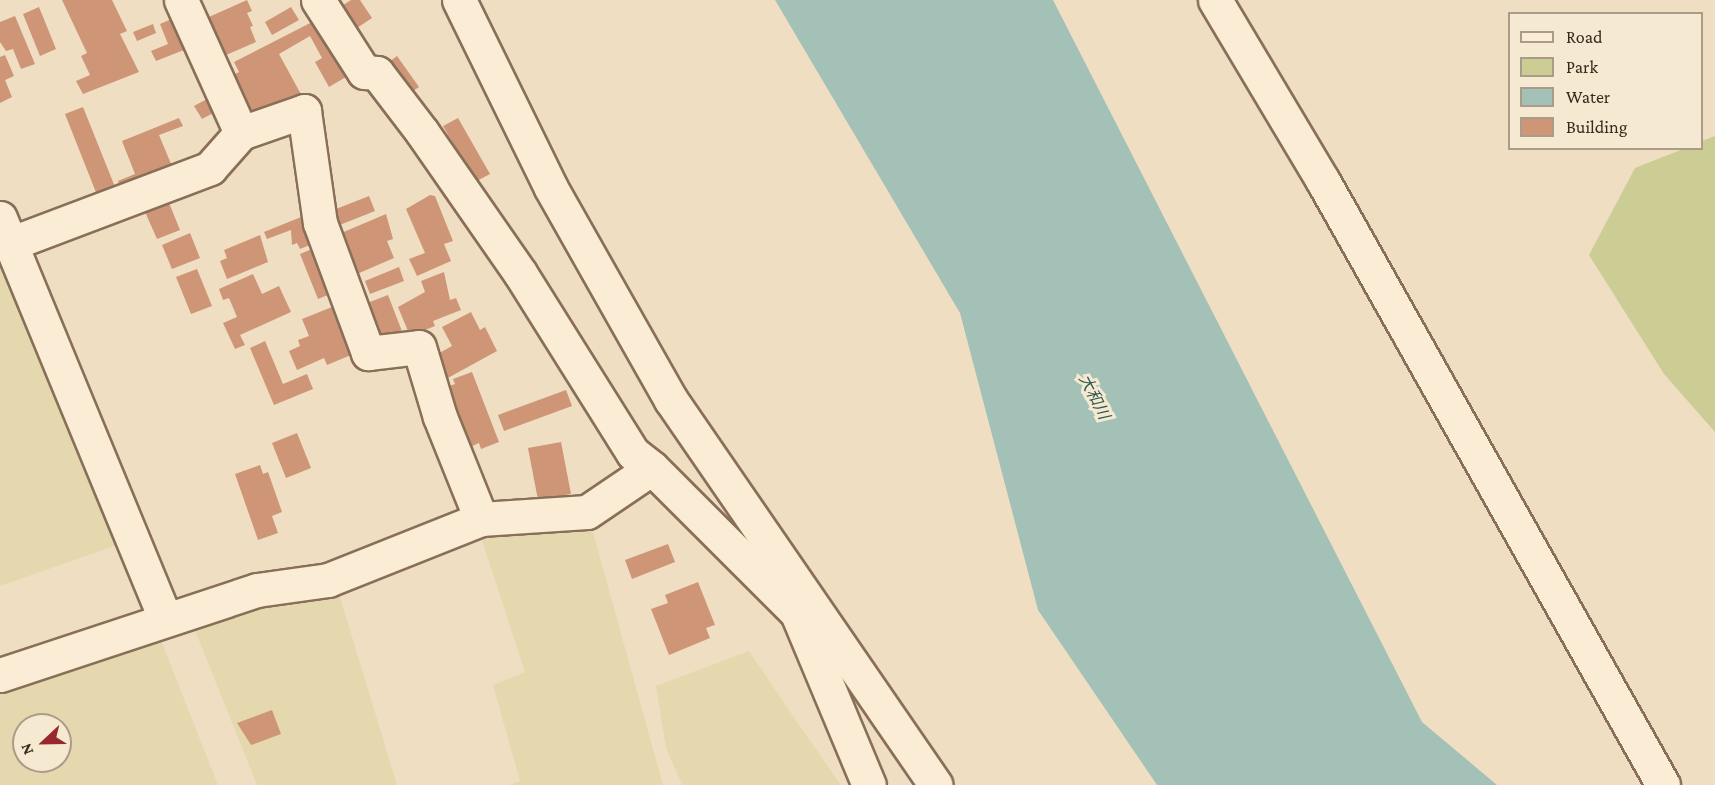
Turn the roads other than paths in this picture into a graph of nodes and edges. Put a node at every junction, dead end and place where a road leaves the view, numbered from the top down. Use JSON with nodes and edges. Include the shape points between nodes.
{"nodes":[{"id":1,"x":181,"y":0,"type":"edge"},
{"id":2,"x":318,"y":0,"type":"edge"},
{"id":3,"x":459,"y":0,"type":"edge"},
{"id":4,"x":1215,"y":0,"type":"edge"},
{"id":5,"x":241,"y":134,"type":"junction"},
{"id":6,"x":6,"y":230,"type":"edge"},
{"id":7,"x":652,"y":468,"type":"junction"},
{"id":8,"x":481,"y":519,"type":"junction"},
{"id":9,"x":804,"y":608,"type":"junction"},
{"id":10,"x":165,"y":618,"type":"junction"},
{"id":11,"x":0,"y":675,"type":"edge"},
{"id":12,"x":869,"y":785,"type":"edge"},
{"id":13,"x":936,"y":785,"type":"edge"},
{"id":14,"x":1663,"y":785,"type":"edge"}],
"edges":[{"from":1,"to":5,"type":"street"},
{"from":2,"to":7,"type":"street","via":[[364,72],[377,73],[422,132],[520,273],[633,453]]},
{"from":3,"to":9,"type":"street","via":[[551,188],[615,307]]},
{"from":4,"to":14,"type":"street","via":[[1323,181]]},
{"from":5,"to":6,"type":"street","via":[[210,168]]},
{"from":5,"to":8,"type":"street","via":[[304,111],[320,223],[368,353],[419,346],[440,417]]},
{"from":6,"to":10,"type":"street"},
{"from":7,"to":8,"type":"street","via":[[587,512]]},
{"from":7,"to":9,"type":"street"},
{"from":8,"to":10,"type":"street","via":[[328,580],[257,590]]},
{"from":9,"to":12,"type":"street"},
{"from":9,"to":13,"type":"street"},
{"from":10,"to":11,"type":"street"}]}
